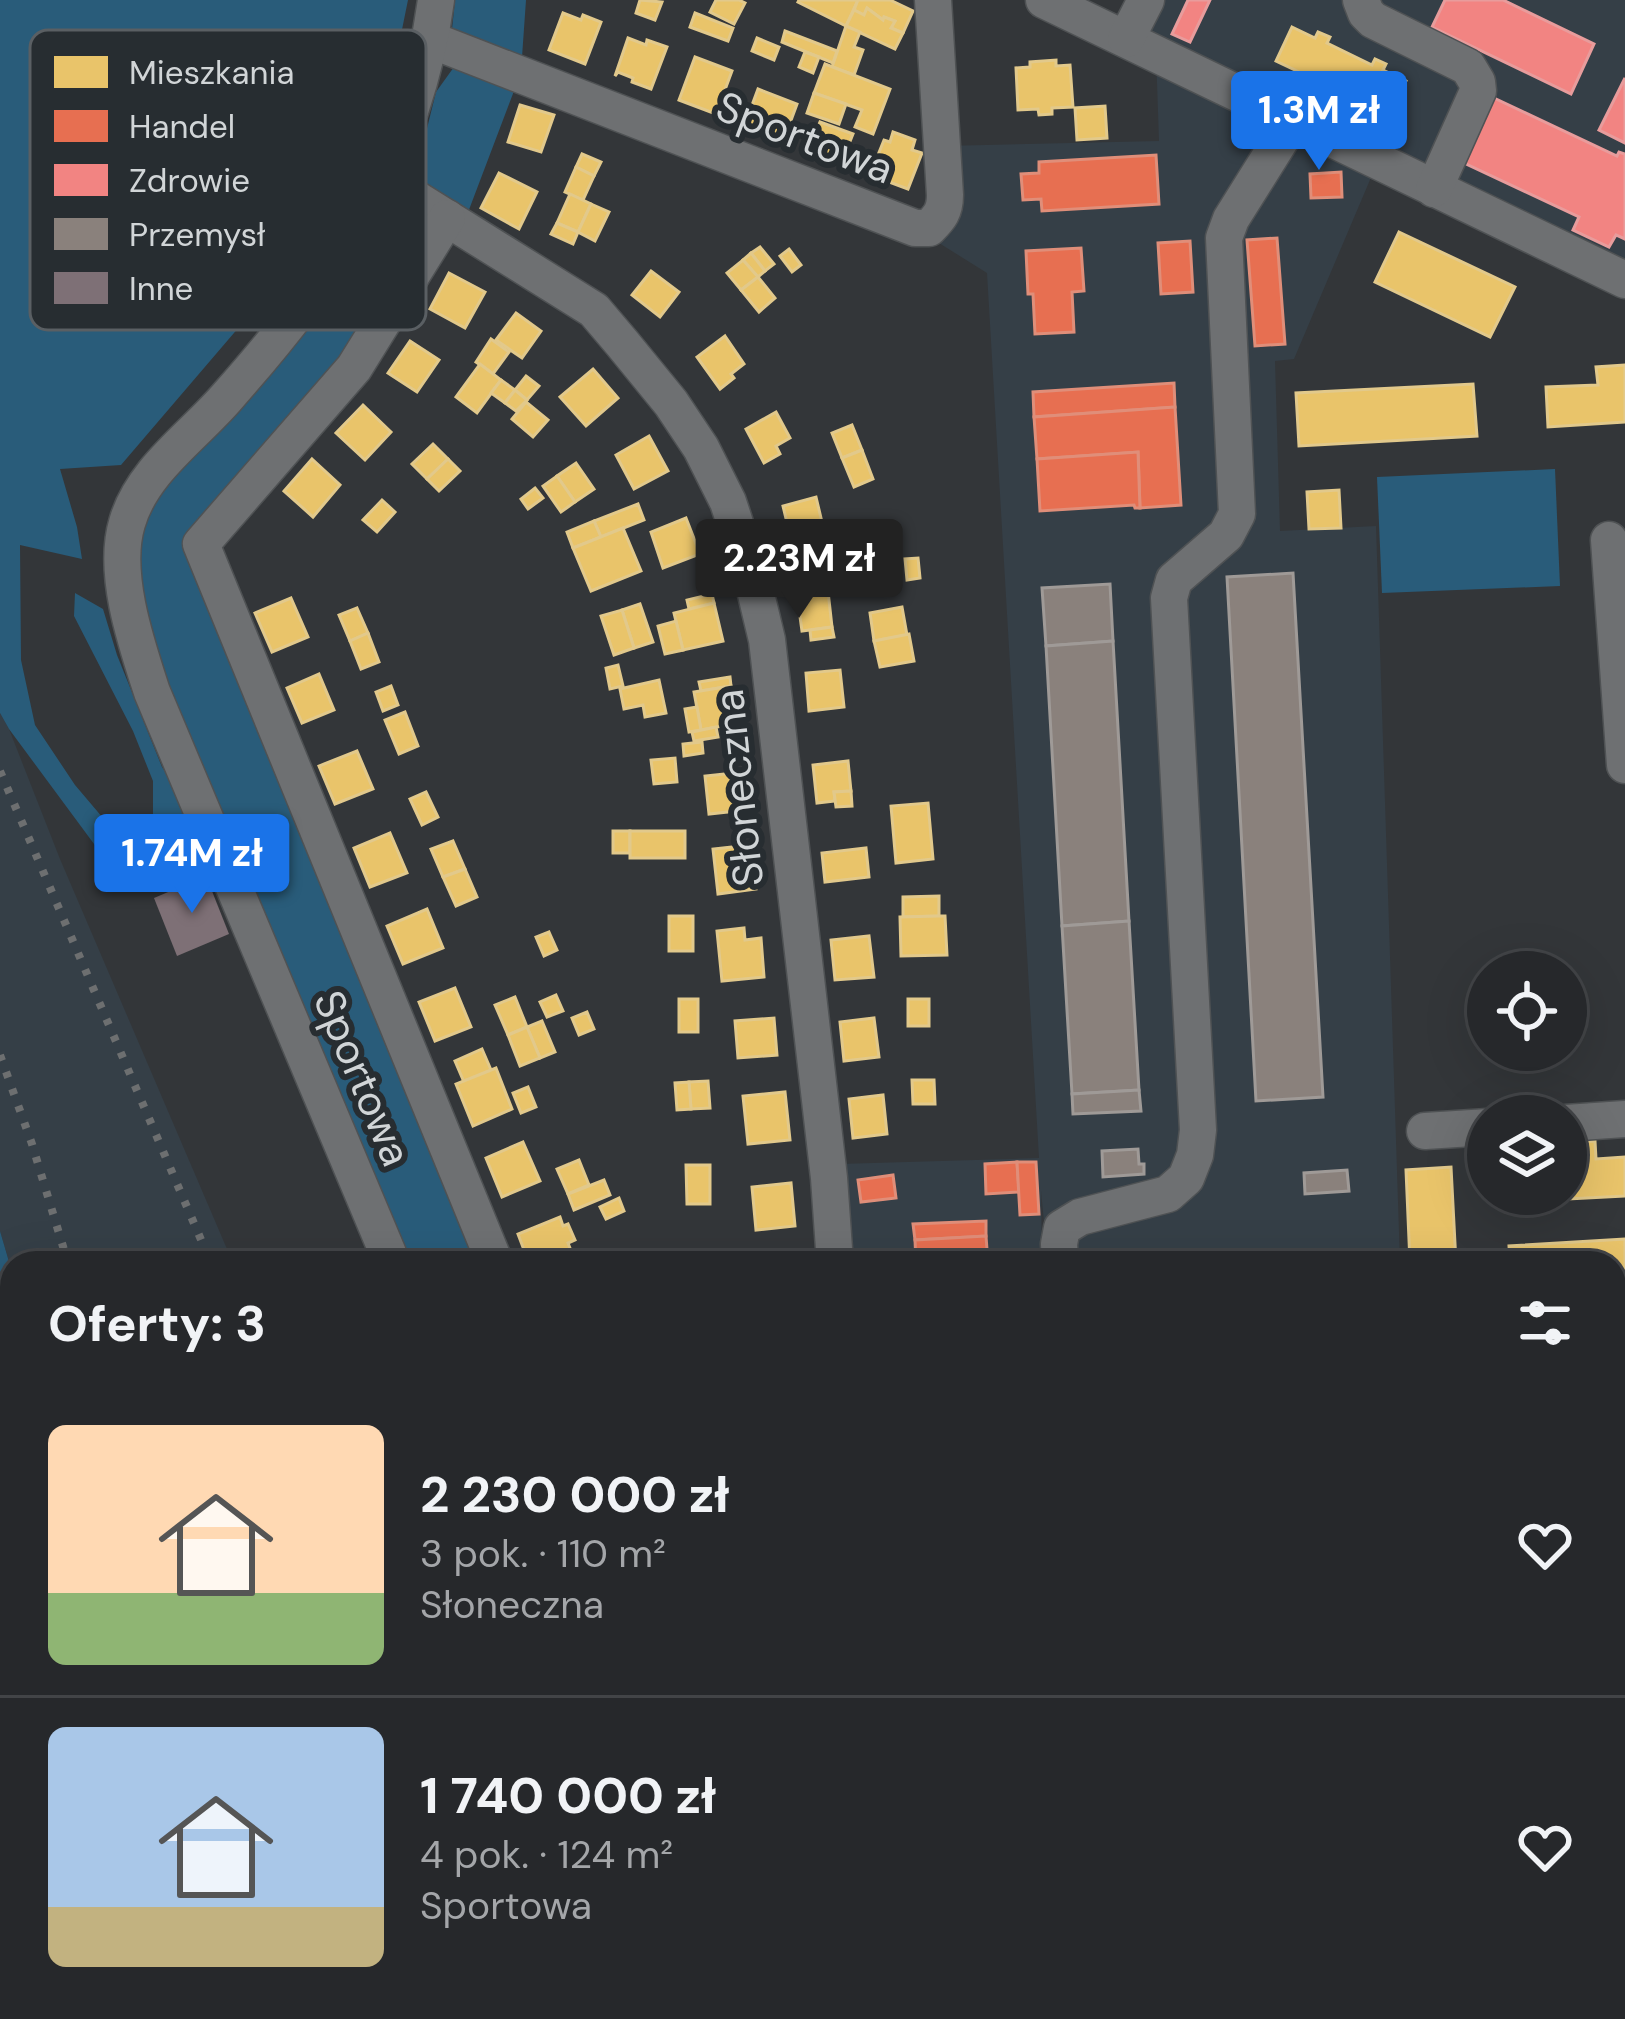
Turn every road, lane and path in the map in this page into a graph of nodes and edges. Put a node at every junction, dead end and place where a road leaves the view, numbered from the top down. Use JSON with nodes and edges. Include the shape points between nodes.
{"nodes":[{"id":1,"x":436,"y":0,"type":"edge"},
{"id":2,"x":933,"y":0,"type":"edge"},
{"id":3,"x":1044,"y":0,"type":"edge"},
{"id":4,"x":1146,"y":0,"type":"edge"},
{"id":5,"x":1360,"y":0,"type":"edge"},
{"id":6,"x":1107,"y":21,"type":"edge"},
{"id":7,"x":431,"y":40,"type":"junction"},
{"id":8,"x":426,"y":58,"type":"edge"},
{"id":9,"x":1293,"y":120,"type":"junction"},
{"id":10,"x":1434,"y":189,"type":"junction"},
{"id":11,"x":426,"y":205,"type":"edge"},
{"id":12,"x":447,"y":218,"type":"junction"},
{"id":13,"x":426,"y":252,"type":"edge"},
{"id":14,"x":1625,"y":280,"type":"edge"},
{"id":15,"x":286,"y":330,"type":"edge"},
{"id":16,"x":378,"y":330,"type":"edge"},
{"id":17,"x":1609,"y":540,"type":"dead end"},
{"id":18,"x":1625,"y":765,"type":"edge"},
{"id":19,"x":1625,"y":1119,"type":"edge"},
{"id":20,"x":1587,"y":1122,"type":"edge"},
{"id":21,"x":1467,"y":1128,"type":"edge"},
{"id":22,"x":1426,"y":1131,"type":"dead end"},
{"id":23,"x":387,"y":1251,"type":"edge"},
{"id":24,"x":490,"y":1251,"type":"edge"},
{"id":25,"x":834,"y":1251,"type":"edge"},
{"id":26,"x":1059,"y":1251,"type":"edge"}],
"edges":[{"from":1,"to":7,"type":"street","name":"Sportowa"},
{"from":2,"to":7,"type":"street","name":"Sportowa","via":[[945,208],[929,228]]},
{"from":3,"to":6,"type":"street"},
{"from":4,"to":6,"type":"street"},
{"from":5,"to":10,"type":"street","via":[[1373,20],[1468,67],[1477,82]]},
{"from":6,"to":9,"type":"street"},
{"from":7,"to":8,"type":"street","name":"Sportowa"},
{"from":9,"to":10,"type":"street"},
{"from":9,"to":26,"type":"street","via":[[1224,238],[1237,514],[1226,535],[1174,580],[1169,598],[1195,1155],[1168,1194],[1062,1228]]},
{"from":10,"to":14,"type":"street"},
{"from":11,"to":12,"type":"street","name":"Słoneczna"},
{"from":12,"to":13,"type":"street"},
{"from":12,"to":25,"type":"street","name":"Słoneczna","via":[[594,310],[681,418],[728,502],[768,648]]},
{"from":15,"to":23,"type":"street","name":"Sportowa","via":[[149,479],[127,520],[122,552],[152,692]]},
{"from":16,"to":24,"type":"street","via":[[354,368],[201,544]]},
{"from":17,"to":18,"type":"street"},
{"from":19,"to":20,"type":"street"},
{"from":21,"to":22,"type":"street"}]}
